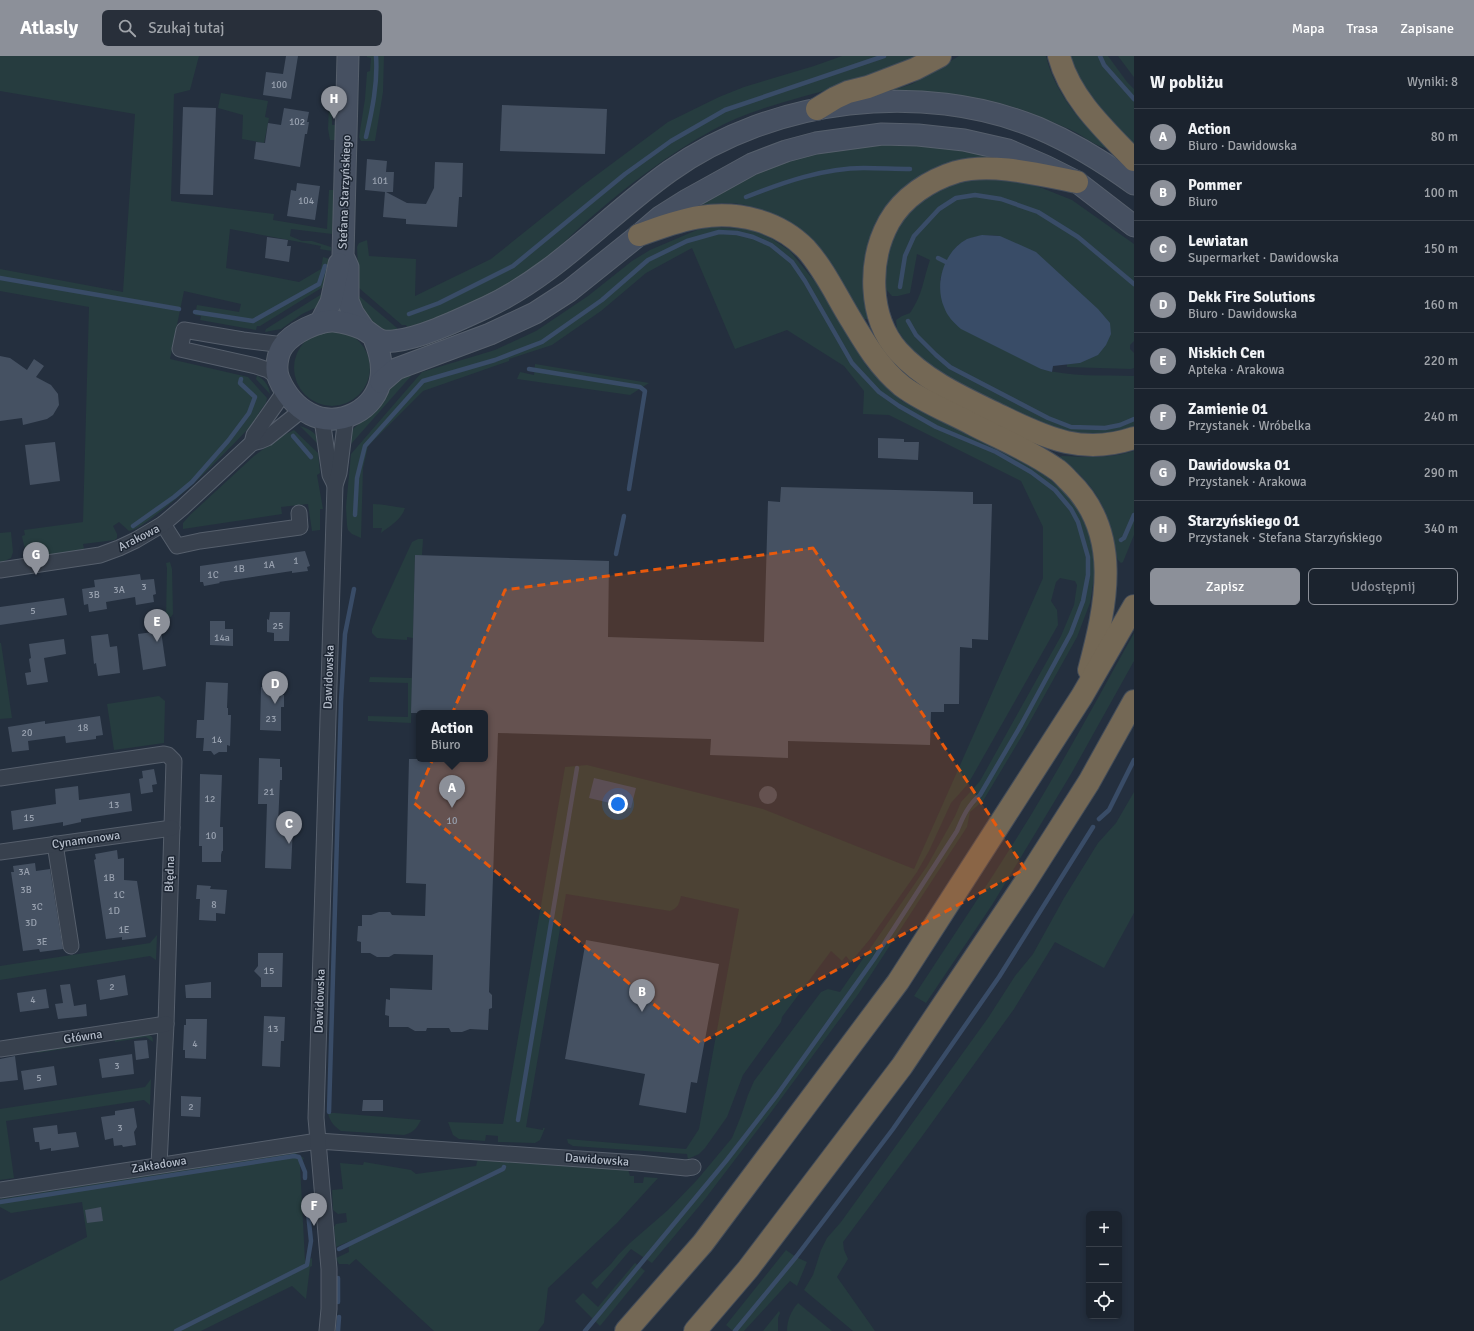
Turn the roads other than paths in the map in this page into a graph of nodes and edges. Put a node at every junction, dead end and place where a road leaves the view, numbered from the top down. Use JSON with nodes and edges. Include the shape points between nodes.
{"nodes":[{"id":1,"x":348,"y":56,"type":"edge"},
{"id":2,"x":940,"y":56,"type":"edge"},
{"id":3,"x":1059,"y":56,"type":"edge"},
{"id":4,"x":817,"y":110,"type":"junction"},
{"id":5,"x":1134,"y":160,"type":"edge"},
{"id":6,"x":1077,"y":182,"type":"junction"},
{"id":7,"x":1134,"y":184,"type":"edge"},
{"id":8,"x":1134,"y":226,"type":"edge"},
{"id":9,"x":639,"y":235,"type":"junction"},
{"id":10,"x":343,"y":256,"type":"junction"},
{"id":11,"x":320,"y":322,"type":"junction"},
{"id":12,"x":369,"y":334,"type":"junction"},
{"id":13,"x":284,"y":345,"type":"junction"},
{"id":14,"x":381,"y":382,"type":"junction"},
{"id":15,"x":282,"y":385,"type":"junction"},
{"id":16,"x":302,"y":410,"type":"junction"},
{"id":17,"x":346,"y":417,"type":"junction"},
{"id":18,"x":322,"y":418,"type":"junction"},
{"id":19,"x":1134,"y":438,"type":"edge"},
{"id":20,"x":252,"y":443,"type":"junction"},
{"id":21,"x":335,"y":485,"type":"junction"},
{"id":22,"x":299,"y":513,"type":"dead end"},
{"id":23,"x":163,"y":524,"type":"junction"},
{"id":24,"x":0,"y":570,"type":"edge"},
{"id":25,"x":1134,"y":593,"type":"edge"},
{"id":26,"x":1130,"y":614,"type":"edge"},
{"id":27,"x":1082,"y":696,"type":"junction"},
{"id":28,"x":1134,"y":701,"type":"edge"},
{"id":29,"x":0,"y":778,"type":"edge"},
{"id":30,"x":172,"y":828,"type":"junction"},
{"id":31,"x":55,"y":844,"type":"junction"},
{"id":32,"x":0,"y":852,"type":"edge"},
{"id":33,"x":71,"y":946,"type":"dead end"},
{"id":34,"x":166,"y":1024,"type":"junction"},
{"id":35,"x":0,"y":1049,"type":"edge"},
{"id":36,"x":318,"y":1141,"type":"junction"},
{"id":37,"x":159,"y":1165,"type":"junction"},
{"id":38,"x":693,"y":1167,"type":"dead end"},
{"id":39,"x":0,"y":1190,"type":"edge"},
{"id":40,"x":327,"y":1331,"type":"edge"},
{"id":41,"x":626,"y":1331,"type":"edge"},
{"id":42,"x":695,"y":1331,"type":"edge"}],
"edges":[{"from":1,"to":10,"type":"street","name":"Stefana Starzyńskiego"},
{"from":2,"to":4,"type":"highway","via":[[915,69],[848,92]]},
{"from":3,"to":5,"type":"highway","via":[[1066,76],[1078,96]]},
{"from":4,"to":7,"type":"street","via":[[897,101],[975,109],[1036,127],[1068,142],[1104,162]]},
{"from":4,"to":12,"type":"street","via":[[763,124],[716,142],[692,156],[620,210],[547,272],[490,306],[404,339],[387,341]]},
{"from":6,"to":8,"type":"street"},
{"from":6,"to":9,"type":"street","via":[[1008,150],[964,140],[882,134],[852,137],[786,151],[752,164],[660,217]]},
{"from":6,"to":19,"type":"highway","via":[[1022,171],[972,169],[929,183],[910,197],[890,221],[878,253],[875,300],[886,333],[897,350],[934,381],[964,398],[1053,439],[1099,446]]},
{"from":9,"to":14,"type":"street","via":[[569,291],[535,313],[490,334],[396,369]]},
{"from":9,"to":27,"type":"highway","via":[[675,223],[719,215],[758,220],[776,227],[806,249],[867,346],[882,366],[903,386],[1057,469],[1077,489],[1096,517],[1104,541],[1106,564],[1104,596],[1095,648]]},
{"from":10,"to":11,"type":"street","name":"Stefana Starzyńskiego","via":[[338,266],[331,302]]},
{"from":10,"to":12,"type":"street","name":"Stefana Starzyńskiego","via":[[348,267],[348,301],[353,313]]},
{"from":11,"to":12,"type":"street","via":[[341,322]]},
{"from":11,"to":13,"type":"street"},
{"from":12,"to":14,"type":"street","via":[[380,355]]},
{"from":13,"to":15,"type":"street","via":[[279,353],[278,362]]},
{"from":13,"to":15,"type":"street","via":[[184,330],[180,349],[268,370]]},
{"from":14,"to":17,"type":"street","via":[[365,407]]},
{"from":15,"to":16,"type":"street","via":[[293,402]]},
{"from":15,"to":20,"type":"street"},
{"from":16,"to":18,"type":"street"},
{"from":16,"to":20,"type":"street","via":[[267,438]]},
{"from":17,"to":18,"type":"street"},
{"from":17,"to":21,"type":"street","name":"Dawidowska","via":[[339,473]]},
{"from":18,"to":21,"type":"street","name":"Dawidowska","via":[[330,475]]},
{"from":20,"to":23,"type":"street"},
{"from":21,"to":36,"type":"street","name":"Dawidowska","via":[[316,1118]]},
{"from":22,"to":23,"type":"street","name":"Arakowa","via":[[300,527],[177,546]]},
{"from":23,"to":24,"type":"street","name":"Arakowa","via":[[136,540],[100,554]]},
{"from":25,"to":26,"type":"highway"},
{"from":26,"to":27,"type":"highway"},
{"from":27,"to":41,"type":"highway","via":[[898,982],[703,1243]]},
{"from":28,"to":42,"type":"highway","via":[[1089,782],[902,1066],[748,1269]]},
{"from":29,"to":30,"type":"street","name":"Błędna","via":[[168,754],[174,761]]},
{"from":30,"to":31,"type":"street","name":"Cynamonowa"},
{"from":30,"to":34,"type":"street","name":"Błędna"},
{"from":31,"to":32,"type":"street","name":"Cynamonowa"},
{"from":31,"to":33,"type":"street"},
{"from":34,"to":35,"type":"street","name":"Główna"},
{"from":34,"to":37,"type":"street","name":"Błędna"},
{"from":36,"to":37,"type":"street","name":"Zakładowa"},
{"from":36,"to":38,"type":"street","name":"Dawidowska"},
{"from":36,"to":40,"type":"street","via":[[329,1269]]},
{"from":37,"to":39,"type":"street","name":"Zakładowa"}]}
